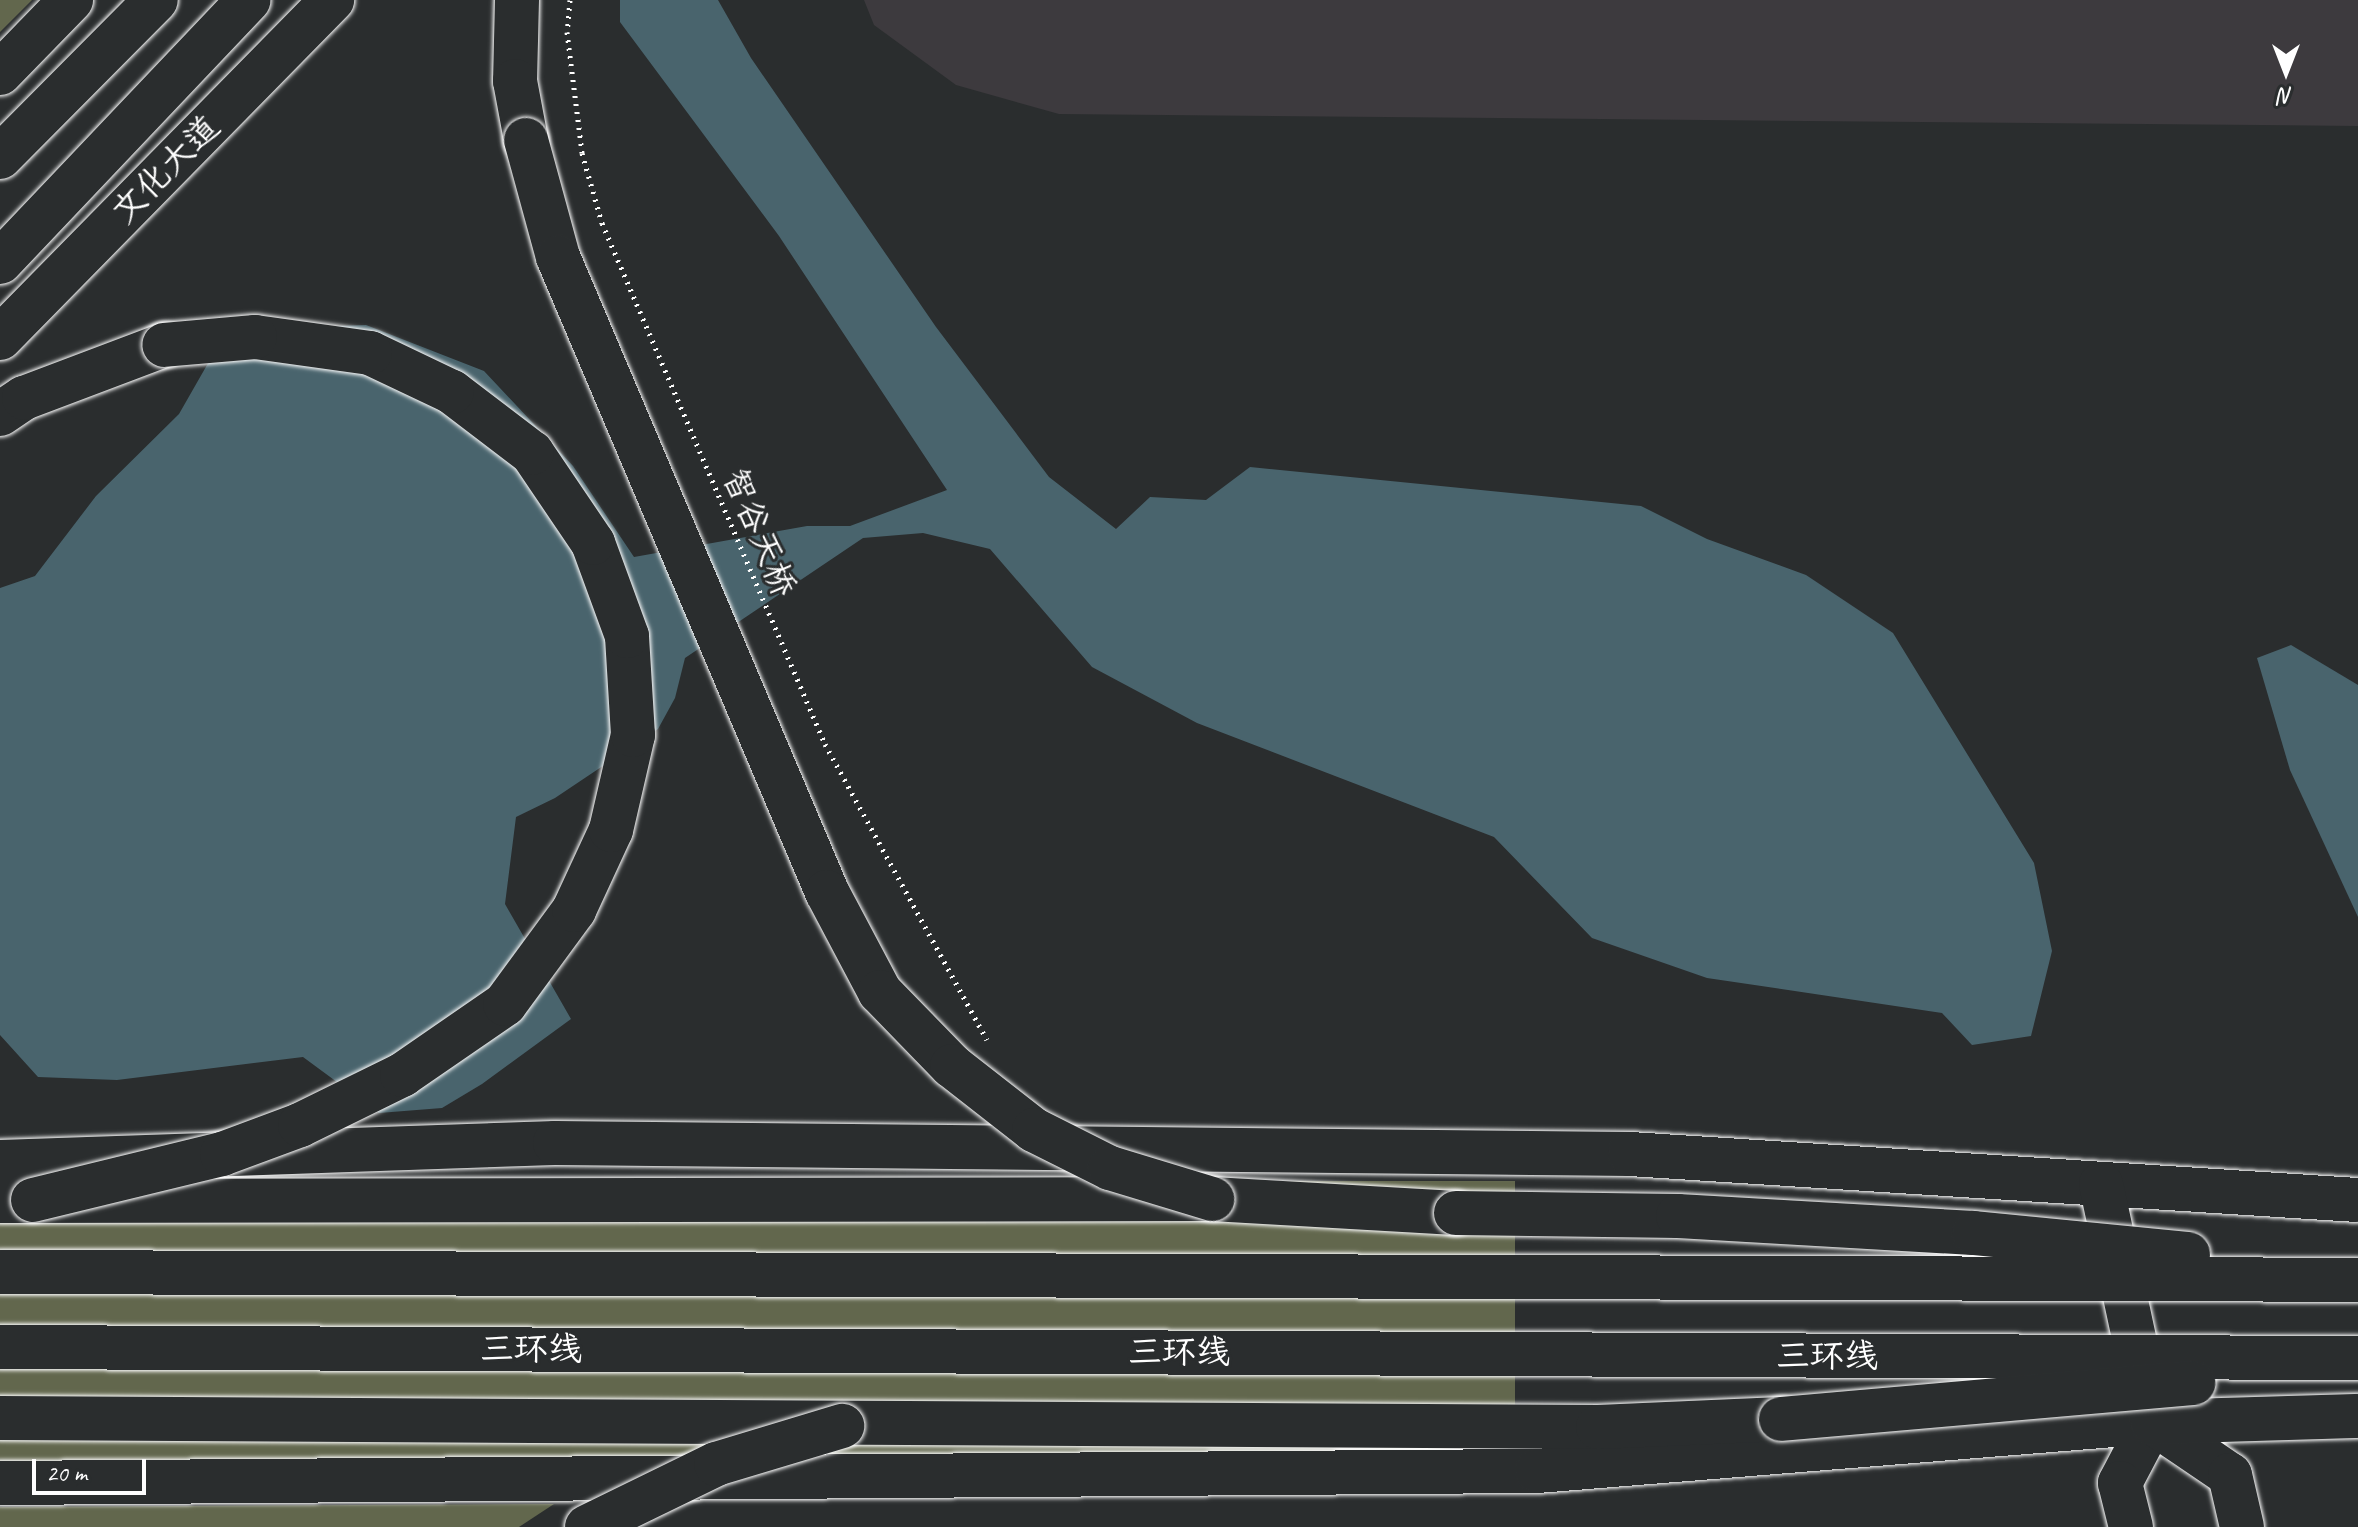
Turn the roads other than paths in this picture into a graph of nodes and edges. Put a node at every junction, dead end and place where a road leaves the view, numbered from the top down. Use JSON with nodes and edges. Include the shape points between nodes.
{"nodes":[{"id":1,"x":71,"y":0,"type":"edge"},
{"id":2,"x":156,"y":0,"type":"edge"},
{"id":3,"x":249,"y":0,"type":"edge"},
{"id":4,"x":332,"y":0,"type":"edge"},
{"id":5,"x":517,"y":0,"type":"edge"},
{"id":6,"x":0,"y":73,"type":"edge"},
{"id":7,"x":140,"y":115,"type":"junction"},
{"id":8,"x":0,"y":157,"type":"edge"},
{"id":9,"x":0,"y":238,"type":"edge"},
{"id":10,"x":0,"y":262,"type":"edge"},
{"id":11,"x":0,"y":338,"type":"edge"},
{"id":12,"x":0,"y":414,"type":"edge"},
{"id":13,"x":222,"y":1154,"type":"junction"},
{"id":14,"x":0,"y":1162,"type":"edge"},
{"id":15,"x":2101,"y":1184,"type":"junction"},
{"id":16,"x":1212,"y":1199,"type":"junction"},
{"id":17,"x":17,"y":1200,"type":"edge"},
{"id":18,"x":2358,"y":1200,"type":"edge"},
{"id":19,"x":2358,"y":1270,"type":"edge"},
{"id":20,"x":0,"y":1272,"type":"edge"},
{"id":21,"x":2358,"y":1280,"type":"edge"},
{"id":22,"x":0,"y":1347,"type":"edge"},
{"id":23,"x":2358,"y":1358,"type":"edge"},
{"id":24,"x":2358,"y":1369,"type":"edge"},
{"id":25,"x":2358,"y":1416,"type":"edge"},
{"id":26,"x":0,"y":1418,"type":"edge"},
{"id":27,"x":2295,"y":1418,"type":"junction"},
{"id":28,"x":2152,"y":1422,"type":"junction"},
{"id":29,"x":842,"y":1426,"type":"junction"},
{"id":30,"x":2050,"y":1430,"type":"junction"},
{"id":31,"x":2230,"y":1475,"type":"junction"},
{"id":32,"x":0,"y":1483,"type":"edge"},
{"id":33,"x":2120,"y":1483,"type":"junction"},
{"id":34,"x":587,"y":1527,"type":"edge"},
{"id":35,"x":2131,"y":1527,"type":"edge"},
{"id":36,"x":2242,"y":1527,"type":"edge"}],
"edges":[{"from":1,"to":6,"type":"main road"},
{"from":2,"to":8,"type":"main road"},
{"from":3,"to":7,"type":"main road","name":"文化大道"},
{"from":4,"to":11,"type":"main road","name":"文化大道"},
{"from":5,"to":16,"type":"main road","bridge":true,"via":[[515,81],[558,257],[827,892],[880,992],[952,1066],[1034,1130],[1110,1168]]},
{"from":7,"to":9,"type":"main road"},
{"from":7,"to":10,"type":"main road","name":"文化大道"},
{"from":12,"to":13,"type":"main road","bridge":true,"via":[[24,398],[164,345],[255,337],[370,353],[452,392],[532,453],[593,543],[627,636],[633,735],[611,830],[574,910],[505,1004],[402,1075],[300,1125]]},
{"from":13,"to":14,"type":"main road"},
{"from":13,"to":15,"type":"main road","via":[[555,1143],[1630,1154]]},
{"from":13,"to":17,"type":"main road","bridge":true},
{"from":15,"to":18,"type":"main road"},
{"from":15,"to":28,"type":"main road"},
{"from":16,"to":17,"type":"main road","bridge":true},
{"from":16,"to":19,"type":"main road","bridge":true,"via":[[1974,1233]]},
{"from":20,"to":21,"type":"main road","bridge":true},
{"from":22,"to":23,"type":"main road","name":"三环线","bridge":true},
{"from":24,"to":29,"type":"main road","bridge":true,"via":[[1781,1419],[1598,1427]]},
{"from":25,"to":27,"type":"main road"},
{"from":26,"to":29,"type":"main road","bridge":true},
{"from":27,"to":28,"type":"main road"},
{"from":27,"to":31,"type":"main road","via":[[2264,1426],[2240,1450]]},
{"from":28,"to":30,"type":"main road"},
{"from":28,"to":31,"type":"main road"},
{"from":28,"to":33,"type":"main road"},
{"from":29,"to":34,"type":"main road","bridge":true,"via":[[716,1464]]},
{"from":30,"to":32,"type":"main road","via":[[1537,1471]]},
{"from":30,"to":33,"type":"main road","via":[[2083,1442],[2105,1460]]},
{"from":31,"to":36,"type":"main road"},
{"from":33,"to":35,"type":"main road"}]}
